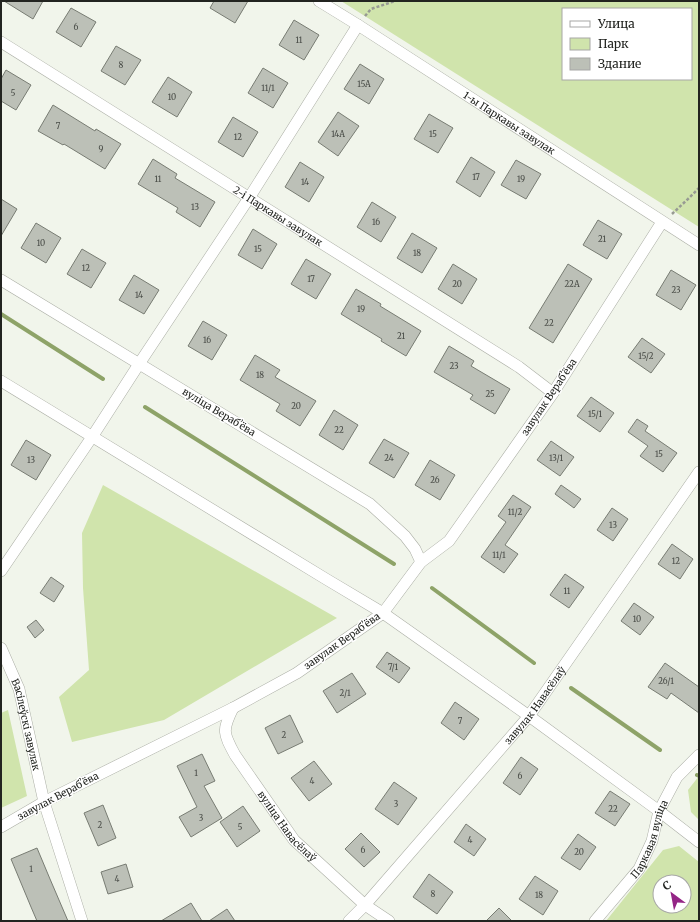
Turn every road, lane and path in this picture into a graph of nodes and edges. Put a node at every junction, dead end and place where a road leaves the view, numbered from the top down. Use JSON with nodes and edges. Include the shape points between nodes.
{"nodes":[{"id":1,"x":319,"y":1,"type":"edge"},
{"id":2,"x":395,"y":1,"type":"edge"},
{"id":3,"x":358,"y":25,"type":"junction"},
{"id":4,"x":1,"y":42,"type":"edge"},
{"id":5,"x":699,"y":188,"type":"edge"},
{"id":6,"x":249,"y":198,"type":"junction"},
{"id":7,"x":662,"y":222,"type":"junction"},
{"id":8,"x":699,"y":245,"type":"edge"},
{"id":9,"x":1,"y":280,"type":"edge"},
{"id":10,"x":139,"y":364,"type":"junction"},
{"id":11,"x":1,"y":381,"type":"edge"},
{"id":12,"x":553,"y":393,"type":"junction"},
{"id":13,"x":92,"y":437,"type":"junction"},
{"id":14,"x":699,"y":472,"type":"edge"},
{"id":15,"x":421,"y":562,"type":"junction"},
{"id":16,"x":1,"y":571,"type":"edge"},
{"id":17,"x":383,"y":612,"type":"junction"},
{"id":18,"x":1,"y":648,"type":"edge"},
{"id":19,"x":233,"y":708,"type":"junction"},
{"id":20,"x":529,"y":716,"type":"junction"},
{"id":21,"x":699,"y":755,"type":"edge"},
{"id":22,"x":44,"y":802,"type":"junction"},
{"id":23,"x":659,"y":811,"type":"junction"},
{"id":24,"x":1,"y":827,"type":"edge"},
{"id":25,"x":699,"y":842,"type":"edge"},
{"id":26,"x":364,"y":906,"type":"junction"},
{"id":27,"x":82,"y":921,"type":"edge"},
{"id":28,"x":349,"y":921,"type":"edge"},
{"id":29,"x":389,"y":921,"type":"edge"},
{"id":30,"x":595,"y":921,"type":"edge"}],
"edges":[{"from":1,"to":3,"type":"street","name":"1-ы Паркавы завулак"},
{"from":2,"to":3,"type":"path","via":[[371,8]]},
{"from":3,"to":6,"type":"street"},
{"from":3,"to":7,"type":"street","name":"1-ы Паркавы завулак"},
{"from":4,"to":6,"type":"street","name":"2-і Паркавы завулак"},
{"from":5,"to":7,"type":"path"},
{"from":6,"to":10,"type":"street"},
{"from":6,"to":12,"type":"street","name":"2-і Паркавы завулак","via":[[519,367]]},
{"from":7,"to":8,"type":"street","name":"1-ы Паркавы завулак"},
{"from":7,"to":12,"type":"street","name":"завулак Верабʼёва"},
{"from":9,"to":10,"type":"street","name":"вуліца Верабʼёва"},
{"from":10,"to":13,"type":"street"},
{"from":10,"to":15,"type":"street","name":"вуліца Верабʼёва","via":[[370,504],[405,536]]},
{"from":11,"to":13,"type":"street"},
{"from":12,"to":15,"type":"street","name":"завулак Верабʼёва","via":[[449,542]]},
{"from":13,"to":16,"type":"street"},
{"from":13,"to":17,"type":"street"},
{"from":14,"to":20,"type":"street","name":"завулак Навасёлаў"},
{"from":15,"to":17,"type":"street","name":"завулак Верабʼёва"},
{"from":17,"to":19,"type":"street","name":"завулак Верабʼёва","via":[[297,673]]},
{"from":17,"to":20,"type":"street"},
{"from":18,"to":22,"type":"street","name":"Васілеўскі завулак","via":[[19,689]]},
{"from":19,"to":22,"type":"street","name":"завулак Верабʼёва"},
{"from":19,"to":26,"type":"street","name":"вуліца Навасёлаў","via":[[225,727],[227,740],[234,755],[294,840]]},
{"from":20,"to":23,"type":"street"},
{"from":20,"to":26,"type":"street","name":"завулак Навасёлаў"},
{"from":21,"to":23,"type":"street","name":"Паркавая вуліца","via":[[677,777]]},
{"from":22,"to":24,"type":"street","name":"завулак Верабʼёва"},
{"from":22,"to":27,"type":"street","name":"Васілеўскі завулак"},
{"from":23,"to":25,"type":"street"},
{"from":23,"to":30,"type":"street","name":"Паркавая вуліца","via":[[652,841],[639,869]]},
{"from":26,"to":28,"type":"street","name":"завулак Навасёлаў"},
{"from":26,"to":29,"type":"street","name":"вуліца Навасёлаў"}]}
